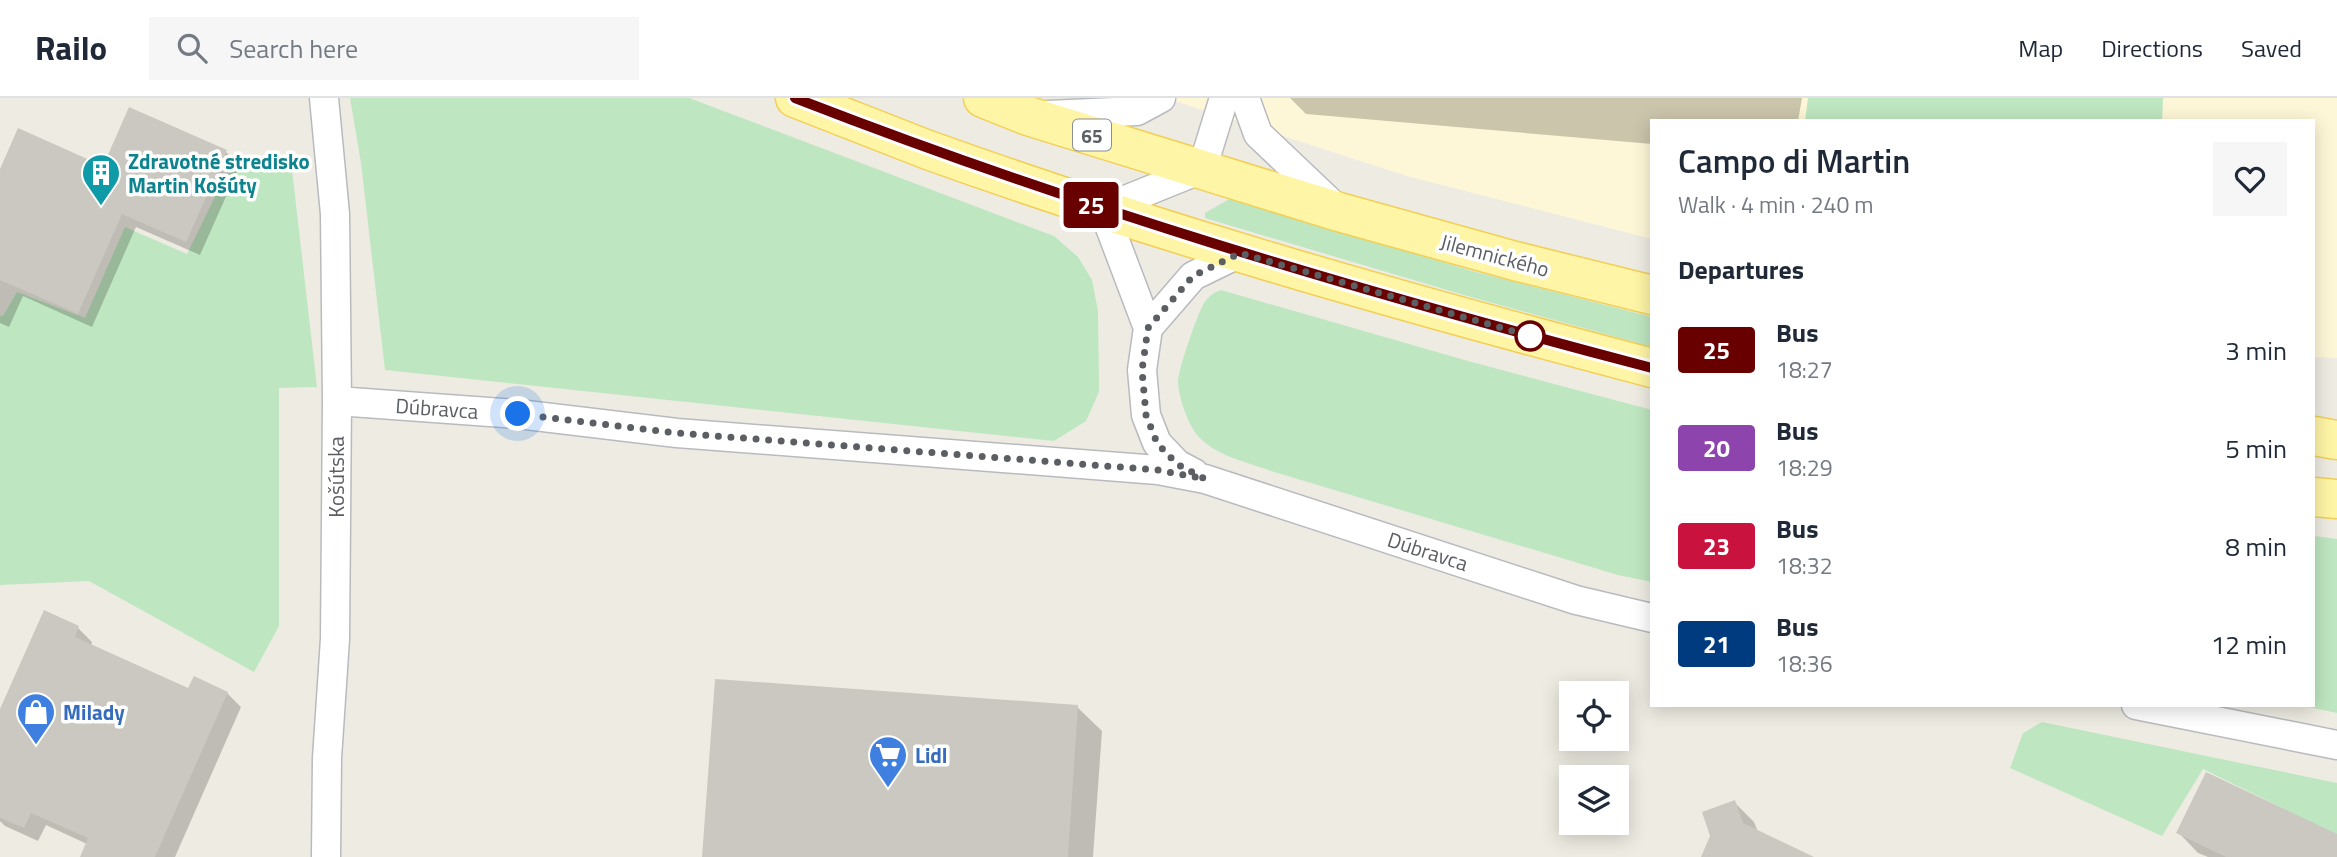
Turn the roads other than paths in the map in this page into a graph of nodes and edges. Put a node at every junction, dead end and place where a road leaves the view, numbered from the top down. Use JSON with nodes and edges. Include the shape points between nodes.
{"nodes":[{"id":1,"x":324,"y":98,"type":"edge"},
{"id":2,"x":795,"y":98,"type":"edge"},
{"id":3,"x":983,"y":98,"type":"edge"},
{"id":4,"x":1161,"y":98,"type":"edge"},
{"id":5,"x":1224,"y":98,"type":"edge"},
{"id":6,"x":1245,"y":98,"type":"edge"},
{"id":7,"x":1028,"y":116,"type":"junction"},
{"id":8,"x":1202,"y":169,"type":"junction"},
{"id":9,"x":1103,"y":209,"type":"junction"},
{"id":10,"x":1339,"y":212,"type":"junction"},
{"id":11,"x":1240,"y":253,"type":"junction"},
{"id":12,"x":1650,"y":295,"type":"edge"},
{"id":13,"x":1148,"y":328,"type":"junction"},
{"id":14,"x":1650,"y":367,"type":"edge"},
{"id":15,"x":337,"y":401,"type":"junction"},
{"id":16,"x":2315,"y":436,"type":"edge"},
{"id":17,"x":2337,"y":440,"type":"edge"},
{"id":18,"x":1205,"y":479,"type":"junction"},
{"id":19,"x":2315,"y":497,"type":"edge"},
{"id":20,"x":2337,"y":499,"type":"edge"},
{"id":21,"x":1650,"y":618,"type":"edge"},
{"id":22,"x":2146,"y":707,"type":"edge"},
{"id":23,"x":2337,"y":745,"type":"edge"},
{"id":24,"x":326,"y":857,"type":"edge"}],
"edges":[{"from":1,"to":15,"type":"street","name":"Košútska","via":[[335,214]]},
{"from":2,"to":9,"type":"main road"},
{"from":3,"to":7,"type":"main road","name":"Jilemnického","number":"65"},
{"from":4,"to":7,"type":"street","name":"Jilemnického","via":[[1137,111]]},
{"from":5,"to":8,"type":"street"},
{"from":6,"to":10,"type":"street","name":"Jilemnického","via":[[1258,134]]},
{"from":7,"to":8,"type":"main road","name":"Jilemnického","number":"65"},
{"from":8,"to":9,"type":"street"},
{"from":8,"to":10,"type":"main road","name":"Jilemnického","number":"65"},
{"from":9,"to":11,"type":"main road"},
{"from":9,"to":13,"type":"street","name":"Dúbravca"},
{"from":10,"to":12,"type":"main road","name":"Jilemnického","number":"65"},
{"from":11,"to":13,"type":"street","via":[[1193,276]]},
{"from":11,"to":14,"type":"main road"},
{"from":13,"to":18,"type":"street","name":"Dúbravca","via":[[1142,370],[1146,415],[1157,443],[1177,464]]},
{"from":15,"to":18,"type":"street","name":"Dúbravca","via":[[1158,470]]},
{"from":15,"to":24,"type":"street","name":"Košútska","via":[[335,639]]},
{"from":16,"to":17,"type":"main road"},
{"from":18,"to":21,"type":"street","name":"Dúbravca","via":[[1576,600]]},
{"from":19,"to":20,"type":"main road"},
{"from":22,"to":23,"type":"street"}]}
